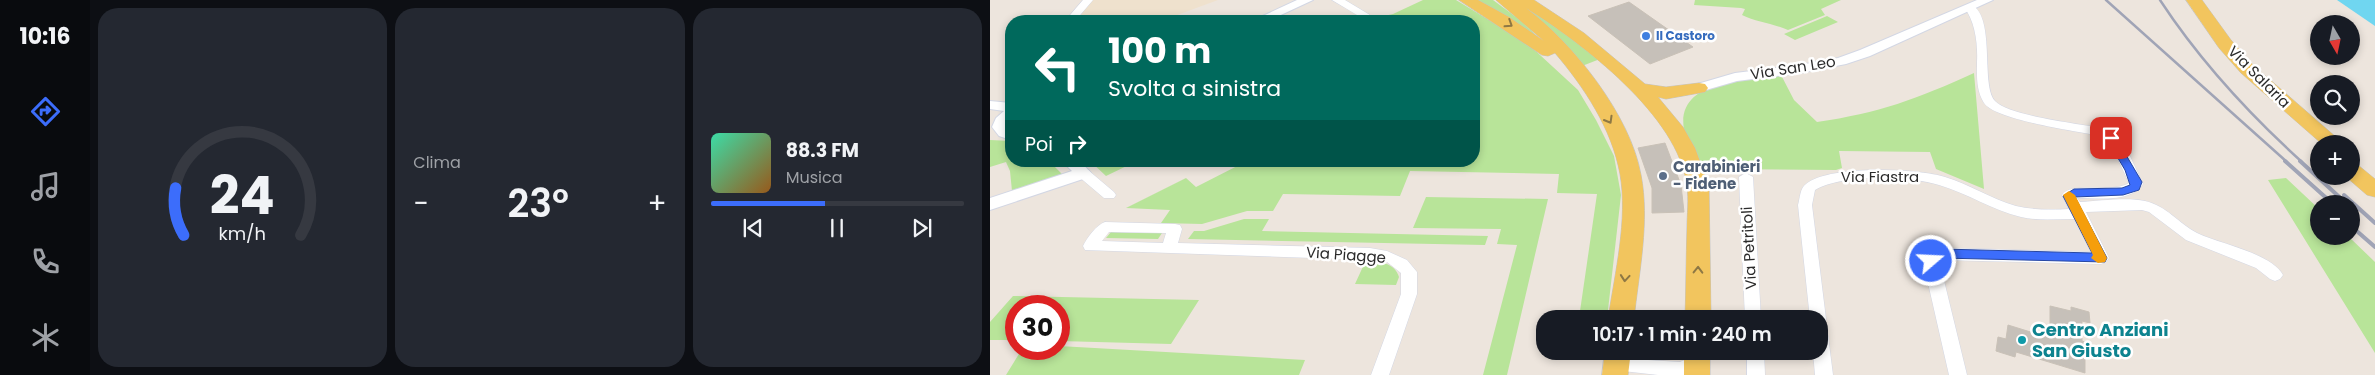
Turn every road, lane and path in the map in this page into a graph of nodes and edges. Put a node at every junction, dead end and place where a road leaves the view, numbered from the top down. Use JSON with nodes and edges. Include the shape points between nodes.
{"nodes":[{"id":1,"x":1088,"y":0,"type":"edge"},
{"id":2,"x":1307,"y":0,"type":"edge"},
{"id":3,"x":1337,"y":0,"type":"edge"},
{"id":4,"x":1467,"y":0,"type":"edge"},
{"id":5,"x":1504,"y":0,"type":"edge"},
{"id":6,"x":1523,"y":0,"type":"edge"},
{"id":7,"x":1547,"y":0,"type":"edge"},
{"id":8,"x":1987,"y":0,"type":"edge"},
{"id":9,"x":2184,"y":0,"type":"edge"},
{"id":10,"x":2194,"y":0,"type":"edge"},
{"id":11,"x":1969,"y":7,"type":"junction"},
{"id":12,"x":1075,"y":15,"type":"edge"},
{"id":13,"x":1272,"y":15,"type":"edge"},
{"id":14,"x":1363,"y":15,"type":"edge"},
{"id":15,"x":1600,"y":53,"type":"junction"},
{"id":16,"x":1583,"y":79,"type":"junction"},
{"id":17,"x":1699,"y":88,"type":"junction"},
{"id":18,"x":1642,"y":89,"type":"junction"},
{"id":19,"x":990,"y":105,"type":"edge"},
{"id":20,"x":1004,"y":112,"type":"edge"},
{"id":21,"x":1005,"y":133,"type":"edge"},
{"id":22,"x":2310,"y":135,"type":"edge"},
{"id":23,"x":2324,"y":135,"type":"edge"},
{"id":24,"x":1680,"y":137,"type":"junction"},
{"id":25,"x":2360,"y":166,"type":"edge"},
{"id":26,"x":1076,"y":167,"type":"edge"},
{"id":27,"x":1083,"y":173,"type":"junction"},
{"id":28,"x":1746,"y":177,"type":"dead end"},
{"id":29,"x":2360,"y":178,"type":"edge"},
{"id":30,"x":2375,"y":178,"type":"edge"},
{"id":31,"x":2375,"y":190,"type":"edge"},
{"id":32,"x":1109,"y":195,"type":"dead end"},
{"id":33,"x":990,"y":204,"type":"edge"},
{"id":34,"x":2078,"y":211,"type":"junction"},
{"id":35,"x":1169,"y":248,"type":"junction"},
{"id":36,"x":2275,"y":275,"type":"dead end"},
{"id":37,"x":1622,"y":310,"type":"edge"},
{"id":38,"x":1698,"y":310,"type":"edge"},
{"id":39,"x":1753,"y":310,"type":"edge"},
{"id":40,"x":1817,"y":310,"type":"edge"},
{"id":41,"x":1755,"y":360,"type":"edge"},
{"id":42,"x":1822,"y":360,"type":"edge"},
{"id":43,"x":1617,"y":361,"type":"edge"},
{"id":44,"x":1697,"y":362,"type":"edge"},
{"id":45,"x":1380,"y":375,"type":"edge"},
{"id":46,"x":1756,"y":375,"type":"edge"},
{"id":47,"x":1824,"y":375,"type":"edge"},
{"id":48,"x":1958,"y":375,"type":"edge"}],
"edges":[{"from":1,"to":12,"type":"street"},
{"from":2,"to":13,"type":"street"},
{"from":3,"to":14,"type":"street"},
{"from":4,"to":16,"type":"main road","one_way":true,"via":[[1528,37]]},
{"from":5,"to":16,"type":"main road","via":[[1550,37]]},
{"from":6,"to":15,"type":"main road"},
{"from":7,"to":15,"type":"main road","via":[[1590,37]]},
{"from":8,"to":11,"type":"street","name":"Via San Leo"},
{"from":9,"to":22,"type":"main road","name":"Via Salaria","via":[[2236,70]]},
{"from":10,"to":23,"type":"main road","name":"Via Salaria","via":[[2247,69]]},
{"from":11,"to":17,"type":"street","name":"Via San Leo","via":[[1865,53],[1800,69],[1730,78]]},
{"from":11,"to":34,"type":"street","via":[[1975,13],[1983,53],[1984,92],[1990,103],[2004,111],[2039,121],[2104,133],[2111,138],[2127,163],[2136,182],[2135,187],[2121,192],[2069,194]]},
{"from":15,"to":18,"type":"main road"},
{"from":16,"to":37,"type":"main road","one_way":true,"via":[[1619,137],[1631,176],[1631,214]]},
{"from":17,"to":18,"type":"main road","via":[[1666,93]]},
{"from":17,"to":24,"type":"main road","via":[[1682,104],[1678,116]]},
{"from":18,"to":24,"type":"main road"},
{"from":19,"to":20,"type":"street"},
{"from":20,"to":21,"type":"street","via":[[1000,129]]},
{"from":38,"to":24,"type":"main road","one_way":true,"via":[[1698,186]]},
{"from":25,"to":30,"type":"main road"},
{"from":26,"to":27,"type":"street"},
{"from":27,"to":32,"type":"street"},
{"from":27,"to":33,"type":"street"},
{"from":28,"to":39,"type":"street","name":"Via Petritoli"},
{"from":29,"to":31,"type":"main road"},
{"from":34,"to":36,"type":"street","name":"Via Fiastra","via":[[2142,205],[2154,208],[2191,236],[2261,264]]},
{"from":34,"to":40,"type":"street","name":"Via Fiastra","via":[[2031,213],[2015,210],[1930,178],[1848,176],[1820,180],[1809,188],[1805,205]]},
{"from":34,"to":48,"type":"street","via":[[2101,258],[1932,255]]},
{"from":35,"to":35,"type":"street","name":"Via Piagge","via":[[1110,246],[1090,246],[1105,227],[1171,228],[1175,231]]},
{"from":35,"to":45,"type":"street","name":"Via Piagge","via":[[1370,254],[1400,262],[1409,272],[1410,291]]},
{"from":41,"to":46,"type":"street"},
{"from":42,"to":47,"type":"street"},
{"from":43,"to":44,"type":"street","via":[[1629,366],[1680,369]]}]}
